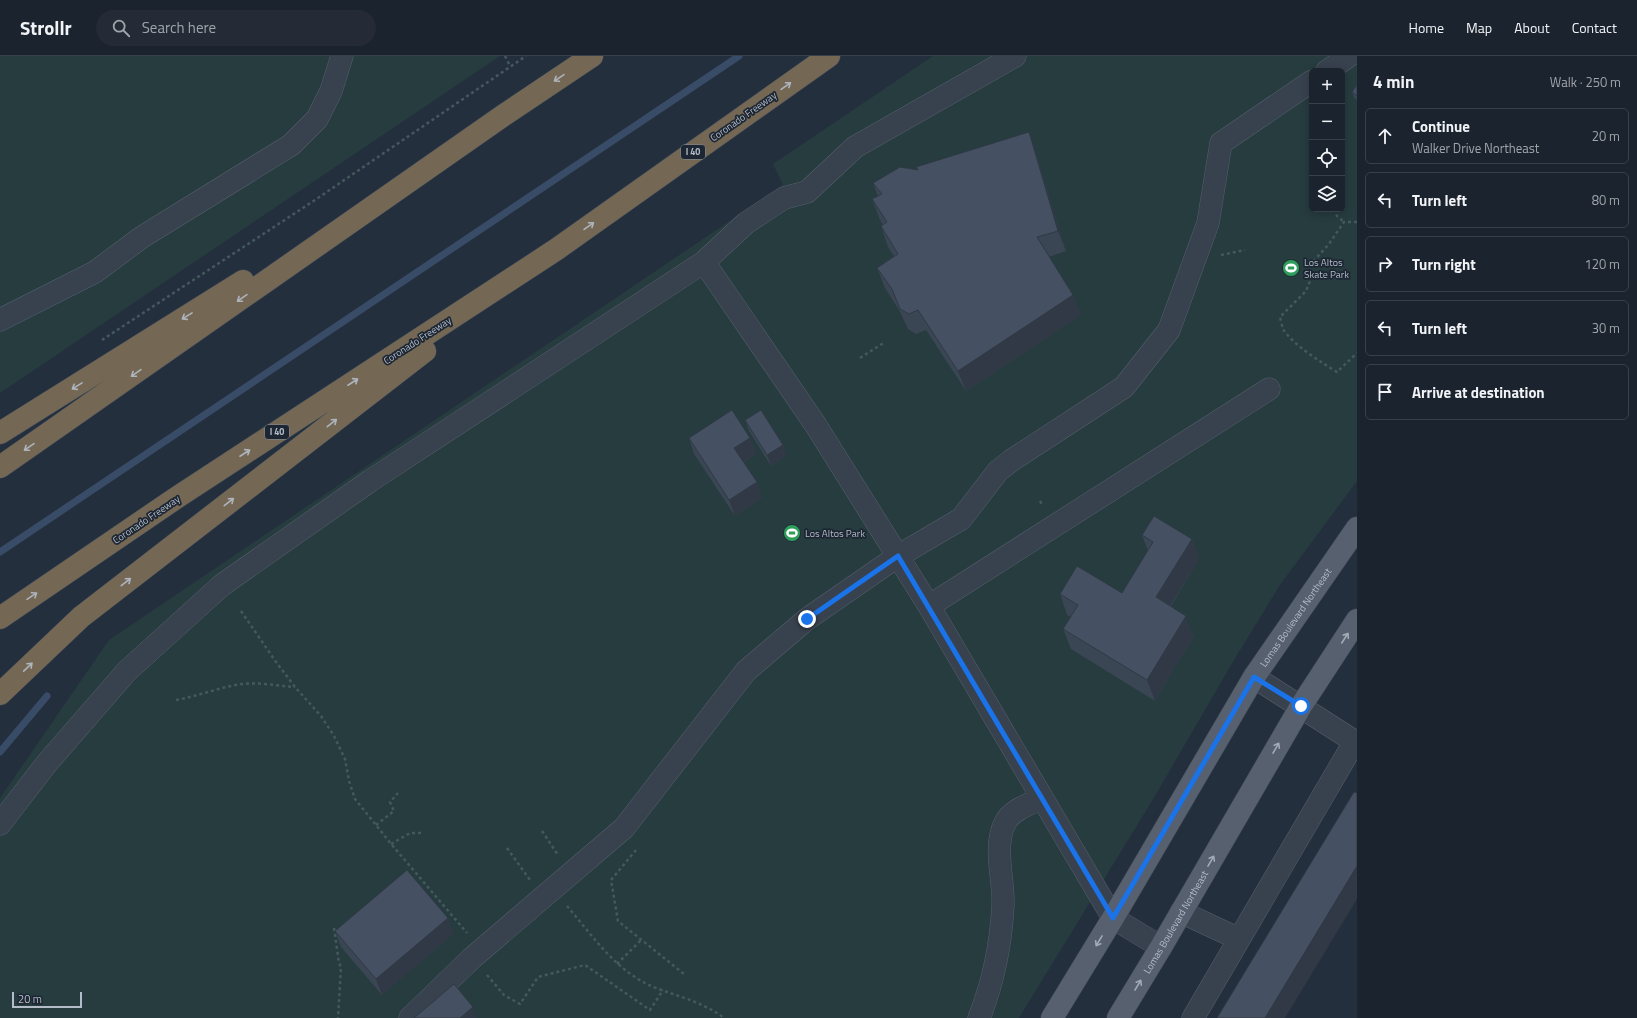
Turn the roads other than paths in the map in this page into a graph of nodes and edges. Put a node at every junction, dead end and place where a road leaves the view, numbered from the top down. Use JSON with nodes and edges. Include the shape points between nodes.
{"nodes":[{"id":1,"x":342,"y":56,"type":"edge"},
{"id":2,"x":592,"y":56,"type":"edge"},
{"id":3,"x":829,"y":56,"type":"edge"},
{"id":4,"x":1015,"y":56,"type":"edge"},
{"id":5,"x":1350,"y":56,"type":"edge"},
{"id":6,"x":1332,"y":68,"type":"edge"},
{"id":7,"x":1309,"y":83,"type":"edge"},
{"id":8,"x":504,"y":115,"type":"junction"},
{"id":9,"x":557,"y":249,"type":"junction"},
{"id":10,"x":704,"y":262,"type":"junction"},
{"id":11,"x":0,"y":320,"type":"edge"},
{"id":12,"x":1269,"y":389,"type":"dead end"},
{"id":13,"x":0,"y":433,"type":"edge"},
{"id":14,"x":0,"y":467,"type":"edge"},
{"id":15,"x":1357,"y":528,"type":"edge"},
{"id":16,"x":898,"y":556,"type":"junction"},
{"id":17,"x":929,"y":606,"type":"junction"},
{"id":18,"x":0,"y":618,"type":"edge"},
{"id":19,"x":1357,"y":620,"type":"edge"},
{"id":20,"x":1254,"y":677,"type":"junction"},
{"id":21,"x":0,"y":694,"type":"edge"},
{"id":22,"x":1301,"y":706,"type":"junction"},
{"id":23,"x":1356,"y":742,"type":"edge"},
{"id":24,"x":1042,"y":798,"type":"junction"},
{"id":25,"x":0,"y":824,"type":"edge"},
{"id":26,"x":1181,"y":912,"type":"junction"},
{"id":27,"x":1113,"y":918,"type":"junction"},
{"id":28,"x":1239,"y":939,"type":"junction"},
{"id":29,"x":1161,"y":947,"type":"junction"},
{"id":30,"x":410,"y":1018,"type":"edge"},
{"id":31,"x":979,"y":1018,"type":"edge"},
{"id":32,"x":1052,"y":1018,"type":"edge"},
{"id":33,"x":1118,"y":1018,"type":"edge"},
{"id":34,"x":1193,"y":1018,"type":"edge"}],
"edges":[{"from":1,"to":11,"type":"street","via":[[331,90],[316,118],[291,145],[142,237],[95,272]]},
{"from":2,"to":8,"type":"highway","one_way":true},
{"from":9,"to":3,"type":"highway","name":"Coronado Freeway","number":"I 40","one_way":true},
{"from":4,"to":10,"type":"street","via":[[855,147],[807,192],[784,198],[746,223]]},
{"from":5,"to":6,"type":"street"},
{"from":7,"to":16,"type":"street","via":[[1220,143],[1208,223],[1169,330],[1124,386],[998,471],[961,519]]},
{"from":8,"to":13,"type":"highway","one_way":true},
{"from":8,"to":14,"type":"highway","one_way":true},
{"from":18,"to":9,"type":"highway","name":"Coronado Freeway","number":"I 40","one_way":true,"via":[[183,494]]},
{"from":21,"to":9,"type":"highway","one_way":true,"via":[[81,617]]},
{"from":10,"to":16,"type":"street","via":[[815,424]]},
{"from":10,"to":25,"type":"street","via":[[370,481],[222,584],[127,671],[47,763]]},
{"from":12,"to":17,"type":"street"},
{"from":15,"to":20,"type":"main road","name":"Lomas Boulevard Northeast"},
{"from":16,"to":17,"type":"street"},
{"from":16,"to":30,"type":"street","via":[[807,619],[746,671],[624,828],[477,954]]},
{"from":17,"to":24,"type":"street"},
{"from":22,"to":19,"type":"main road","name":"Lomas Boulevard Northeast","one_way":true},
{"from":20,"to":22,"type":"street"},
{"from":20,"to":27,"type":"main road","name":"Lomas Boulevard Northeast"},
{"from":22,"to":23,"type":"street"},
{"from":26,"to":22,"type":"main road","name":"Lomas Boulevard Northeast","one_way":true},
{"from":23,"to":28,"type":"street"},
{"from":24,"to":27,"type":"street"},
{"from":24,"to":31,"type":"street","via":[[1015,811],[1005,822],[1000,845],[1003,905],[997,956]]},
{"from":26,"to":28,"type":"street"},
{"from":26,"to":29,"type":"main road","name":"Lomas Boulevard Northeast"},
{"from":27,"to":29,"type":"street"},
{"from":27,"to":32,"type":"main road","name":"Lomas Boulevard Northeast","one_way":true},
{"from":28,"to":34,"type":"street"},
{"from":33,"to":29,"type":"main road","name":"Lomas Boulevard Northeast","one_way":true}]}
